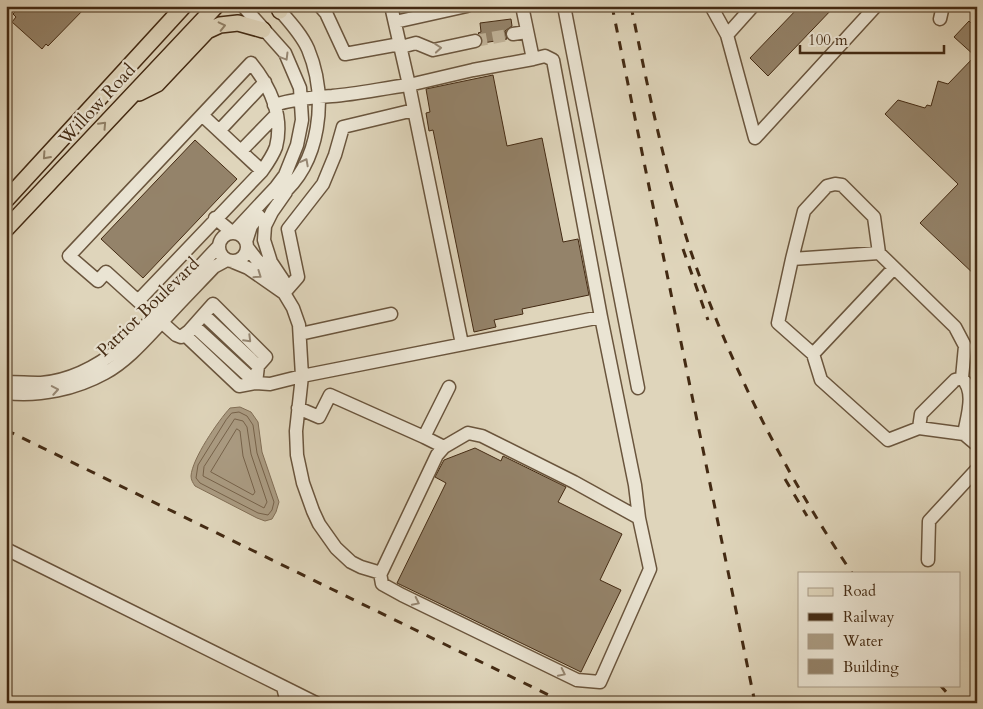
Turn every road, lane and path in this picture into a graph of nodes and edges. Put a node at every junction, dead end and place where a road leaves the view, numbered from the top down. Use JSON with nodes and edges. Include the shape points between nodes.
{"nodes":[{"id":1,"x":216,"y":6,"type":"edge"},
{"id":2,"x":242,"y":6,"type":"edge"},
{"id":3,"x":320,"y":6,"type":"edge"},
{"id":4,"x":392,"y":6,"type":"edge"},
{"id":5,"x":467,"y":6,"type":"edge"},
{"id":6,"x":522,"y":6,"type":"edge"},
{"id":7,"x":564,"y":6,"type":"edge"},
{"id":8,"x":711,"y":6,"type":"edge"},
{"id":9,"x":754,"y":6,"type":"edge"},
{"id":10,"x":876,"y":6,"type":"edge"},
{"id":11,"x":278,"y":8,"type":"edge"},
{"id":12,"x":179,"y":10,"type":"edge"},
{"id":13,"x":395,"y":22,"type":"junction"},
{"id":14,"x":263,"y":30,"type":"junction"},
{"id":15,"x":527,"y":32,"type":"junction"},
{"id":16,"x":513,"y":34,"type":"tunnel mouth"},
{"id":17,"x":728,"y":35,"type":"junction"},
{"id":18,"x":475,"y":41,"type":"tunnel mouth"},
{"id":19,"x":400,"y":46,"type":"junction"},
{"id":20,"x":532,"y":59,"type":"junction"},
{"id":21,"x":265,"y":82,"type":"junction"},
{"id":22,"x":409,"y":85,"type":"junction"},
{"id":23,"x":130,"y":96,"type":"junction"},
{"id":24,"x":318,"y":96,"type":"junction"},
{"id":25,"x":301,"y":99,"type":"junction"},
{"id":26,"x":275,"y":110,"type":"junction"},
{"id":27,"x":414,"y":110,"type":"junction"},
{"id":28,"x":202,"y":115,"type":"junction"},
{"id":29,"x":219,"y":131,"type":"junction"},
{"id":30,"x":241,"y":151,"type":"junction"},
{"id":31,"x":262,"y":170,"type":"junction"},
{"id":32,"x":286,"y":192,"type":"junction"},
{"id":33,"x":6,"y":200,"type":"edge"},
{"id":34,"x":212,"y":222,"type":"junction"},
{"id":35,"x":6,"y":229,"type":"edge"},
{"id":36,"x":233,"y":233,"type":"junction"},
{"id":37,"x":220,"y":244,"type":"junction"},
{"id":38,"x":247,"y":244,"type":"junction"},
{"id":39,"x":879,"y":253,"type":"junction"},
{"id":40,"x":792,"y":259,"type":"junction"},
{"id":41,"x":229,"y":260,"type":"junction"},
{"id":42,"x":894,"y":268,"type":"junction"},
{"id":43,"x":283,"y":280,"type":"junction"},
{"id":44,"x":284,"y":293,"type":"junction"},
{"id":45,"x":138,"y":301,"type":"junction"},
{"id":46,"x":391,"y":314,"type":"dead end"},
{"id":47,"x":601,"y":317,"type":"junction"},
{"id":48,"x":159,"y":318,"type":"junction"},
{"id":49,"x":194,"y":326,"type":"junction"},
{"id":50,"x":300,"y":334,"type":"junction"},
{"id":51,"x":185,"y":335,"type":"junction"},
{"id":52,"x":462,"y":344,"type":"junction"},
{"id":53,"x":813,"y":354,"type":"junction"},
{"id":54,"x":302,"y":376,"type":"junction"},
{"id":55,"x":962,"y":378,"type":"junction"},
{"id":56,"x":6,"y":382,"type":"edge"},
{"id":57,"x":256,"y":383,"type":"junction"},
{"id":58,"x":449,"y":387,"type":"dead end"},
{"id":59,"x":638,"y":388,"type":"dead end"},
{"id":60,"x":6,"y":393,"type":"edge"},
{"id":61,"x":298,"y":408,"type":"junction"},
{"id":62,"x":977,"y":426,"type":"edge"},
{"id":63,"x":919,"y":428,"type":"junction"},
{"id":64,"x":964,"y":434,"type":"junction"},
{"id":65,"x":424,"y":437,"type":"junction"},
{"id":66,"x":977,"y":445,"type":"edge"},
{"id":67,"x":444,"y":447,"type":"junction"},
{"id":68,"x":977,"y":469,"type":"edge"},
{"id":69,"x":639,"y":518,"type":"junction"},
{"id":70,"x":6,"y":549,"type":"edge"},
{"id":71,"x":928,"y":560,"type":"dead end"},
{"id":72,"x":380,"y":573,"type":"junction"},
{"id":73,"x":283,"y":687,"type":"junction"},
{"id":74,"x":287,"y":703,"type":"edge"},
{"id":75,"x":316,"y":703,"type":"edge"}],
"edges":[{"from":1,"to":23,"type":"main road","name":"Willow Road"},
{"from":2,"to":14,"type":"street","name":"Patriot Boulevard"},
{"from":3,"to":19,"type":"street","via":[[345,54]]},
{"from":4,"to":13,"type":"street"},
{"from":5,"to":13,"type":"street"},
{"from":6,"to":15,"type":"street"},
{"from":7,"to":59,"type":"street"},
{"from":8,"to":17,"type":"street"},
{"from":9,"to":17,"type":"street"},
{"from":10,"to":17,"type":"street","via":[[755,138]]},
{"from":11,"to":24,"type":"street","name":"Patriot Boulevard","via":[[308,48]]},
{"from":12,"to":33,"type":"main road","name":"Willow Road","one_way":true},
{"from":13,"to":19,"type":"street"},
{"from":23,"to":14,"type":"main road","one_way":true,"via":[[157,84],[207,31],[220,25],[238,23]]},
{"from":14,"to":25,"type":"street","name":"Patriot Boulevard","one_way":true,"via":[[285,53],[300,88]]},
{"from":15,"to":16,"type":"street"},
{"from":15,"to":20,"type":"street"},
{"from":19,"to":18,"type":"street","one_way":true,"via":[[416,43],[433,50]]},
{"from":19,"to":22,"type":"street"},
{"from":20,"to":22,"type":"street"},
{"from":20,"to":47,"type":"street","via":[[545,56],[553,60]]},
{"from":21,"to":26,"type":"street"},
{"from":21,"to":28,"type":"street","via":[[251,63]]},
{"from":21,"to":29,"type":"street"},
{"from":22,"to":24,"type":"street"},
{"from":22,"to":27,"type":"street"},
{"from":35,"to":23,"type":"main road","name":"Willow Road","one_way":true},
{"from":24,"to":25,"type":"street"},
{"from":32,"to":24,"type":"street","name":"Patriot Boulevard","one_way":true,"via":[[311,151],[320,105]]},
{"from":25,"to":26,"type":"street"},
{"from":25,"to":36,"type":"street","name":"Patriot Boulevard","via":[[302,120],[290,166],[276,187]]},
{"from":26,"to":30,"type":"street"},
{"from":26,"to":31,"type":"street","via":[[278,123],[276,147]]},
{"from":27,"to":44,"type":"street","via":[[343,127],[323,184],[288,229],[298,277]]},
{"from":27,"to":52,"type":"street"},
{"from":28,"to":29,"type":"street"},
{"from":28,"to":45,"type":"street","via":[[69,256],[98,281],[106,272]]},
{"from":29,"to":30,"type":"street"},
{"from":30,"to":31,"type":"street"},
{"from":31,"to":34,"type":"street"},
{"from":32,"to":38,"type":"street","name":"Patriot Boulevard","via":[[272,202],[251,226]]},
{"from":32,"to":43,"type":"street","via":[[272,212],[264,240],[271,262]]},
{"from":34,"to":36,"type":"street"},
{"from":34,"to":37,"type":"street"},
{"from":34,"to":45,"type":"street"},
{"from":36,"to":37,"type":"street","name":"Patriot Boulevard","via":[[225,236]]},
{"from":36,"to":38,"type":"street","via":[[241,236]]},
{"from":37,"to":41,"type":"street","name":"Patriot Boulevard","via":[[221,254]]},
{"from":37,"to":48,"type":"street","name":"Patriot Boulevard"},
{"from":38,"to":41,"type":"street","name":"Patriot Boulevard","via":[[242,258]]},
{"from":38,"to":43,"type":"street","via":[[257,260]]},
{"from":39,"to":40,"type":"street"},
{"from":39,"to":40,"type":"street","via":[[874,217],[842,185],[835,184],[827,186],[804,211]]},
{"from":39,"to":42,"type":"street"},
{"from":40,"to":53,"type":"street","via":[[778,323]]},
{"from":41,"to":44,"type":"street","one_way":true,"via":[[248,268]]},
{"from":41,"to":48,"type":"street","name":"Patriot Boulevard","via":[[214,266]]},
{"from":42,"to":53,"type":"street"},
{"from":42,"to":55,"type":"street","via":[[955,327],[965,346]]},
{"from":43,"to":44,"type":"street"},
{"from":44,"to":50,"type":"street","via":[[293,308]]},
{"from":45,"to":48,"type":"street"},
{"from":46,"to":50,"type":"street"},
{"from":47,"to":52,"type":"street"},
{"from":47,"to":69,"type":"street"},
{"from":48,"to":51,"type":"street","via":[[176,335]]},
{"from":48,"to":56,"type":"street","name":"Patriot Boulevard","via":[[113,354],[85,370],[42,382]]},
{"from":60,"to":48,"type":"street","name":"Patriot Boulevard","one_way":true,"via":[[31,395],[67,388],[107,372],[132,352]]},
{"from":49,"to":51,"type":"street"},
{"from":49,"to":57,"type":"street"},
{"from":49,"to":57,"type":"street","one_way":true,"via":[[213,304],[266,357],[258,366]]},
{"from":50,"to":54,"type":"street"},
{"from":51,"to":57,"type":"street","via":[[239,386]]},
{"from":52,"to":54,"type":"street"},
{"from":53,"to":63,"type":"street","via":[[820,380],[888,440]]},
{"from":54,"to":57,"type":"street","via":[[270,384]]},
{"from":54,"to":61,"type":"street"},
{"from":55,"to":63,"type":"street","via":[[955,380],[921,414]]},
{"from":55,"to":64,"type":"street","via":[[970,395]]},
{"from":58,"to":65,"type":"street"},
{"from":61,"to":65,"type":"street","via":[[319,417],[330,395]]},
{"from":61,"to":72,"type":"street","via":[[297,455],[313,511],[343,556],[361,568]]},
{"from":62,"to":64,"type":"street"},
{"from":63,"to":64,"type":"street"},
{"from":64,"to":66,"type":"street"},
{"from":65,"to":67,"type":"street"},
{"from":67,"to":69,"type":"street","via":[[468,433],[482,436]]},
{"from":67,"to":72,"type":"street","via":[[437,455]]},
{"from":68,"to":71,"type":"street","via":[[929,521]]},
{"from":72,"to":69,"type":"street","one_way":true,"via":[[382,584],[402,595],[577,680],[600,682],[650,569]]},
{"from":70,"to":73,"type":"street"},
{"from":73,"to":74,"type":"street"},
{"from":73,"to":75,"type":"street"}]}
